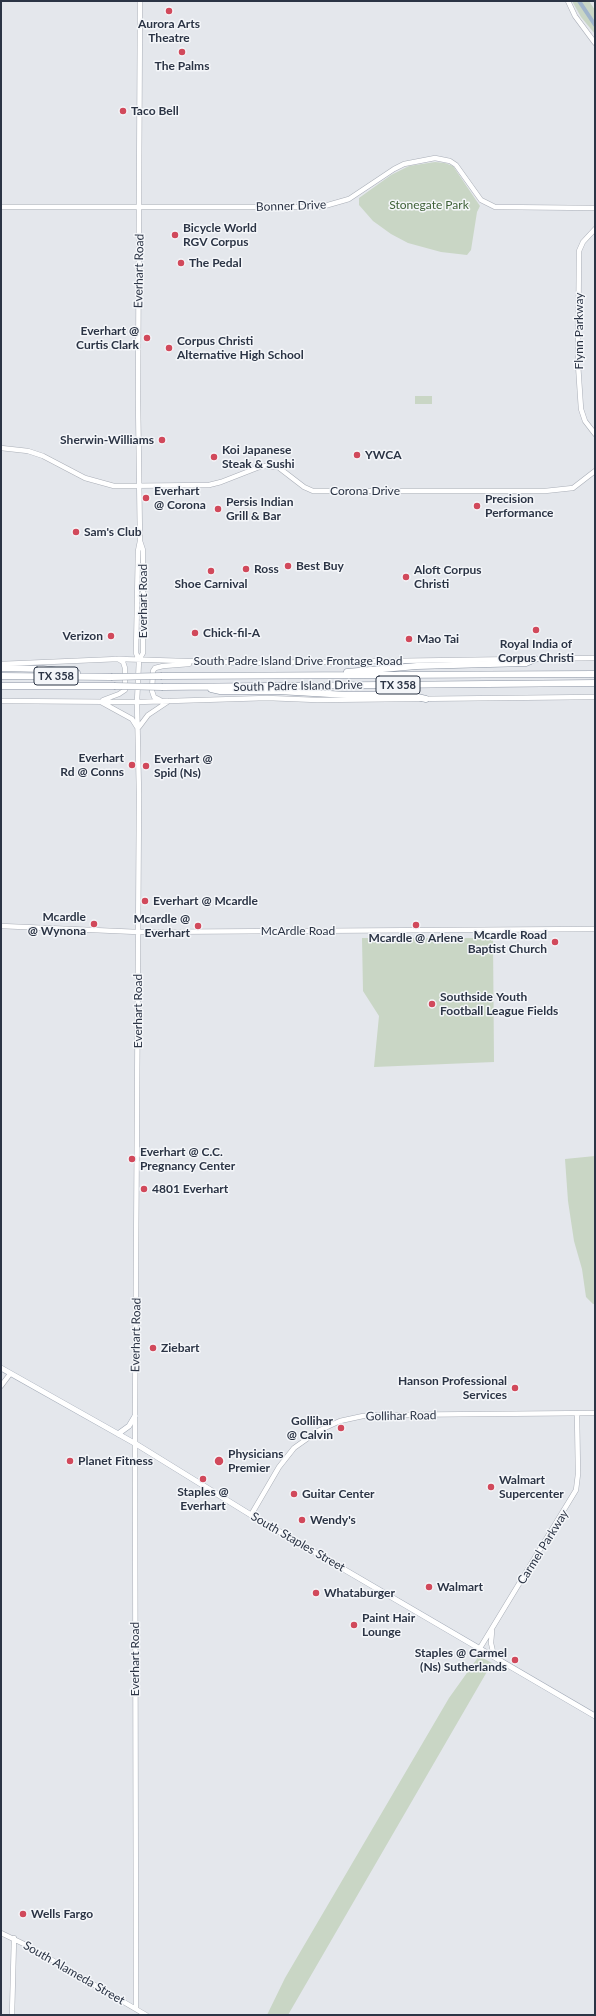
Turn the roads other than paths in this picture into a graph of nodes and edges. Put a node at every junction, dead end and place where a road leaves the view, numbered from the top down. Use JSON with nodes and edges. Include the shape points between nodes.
{"nodes":[{"id":1,"x":140,"y":1,"type":"edge"},
{"id":2,"x":568,"y":1,"type":"edge"},
{"id":3,"x":595,"y":42,"type":"edge"},
{"id":4,"x":140,"y":206,"type":"junction"},
{"id":5,"x":1,"y":207,"type":"edge"},
{"id":6,"x":595,"y":208,"type":"edge"},
{"id":7,"x":595,"y":228,"type":"edge"},
{"id":8,"x":595,"y":434,"type":"edge"},
{"id":9,"x":1,"y":448,"type":"edge"},
{"id":10,"x":595,"y":471,"type":"edge"},
{"id":11,"x":140,"y":486,"type":"junction"},
{"id":12,"x":118,"y":658,"type":"junction"},
{"id":13,"x":595,"y":658,"type":"edge"},
{"id":14,"x":535,"y":659,"type":"junction"},
{"id":15,"x":139,"y":660,"type":"junction"},
{"id":16,"x":213,"y":662,"type":"junction"},
{"id":17,"x":1,"y":664,"type":"edge"},
{"id":18,"x":1,"y":668,"type":"edge"},
{"id":19,"x":595,"y":674,"type":"edge"},
{"id":20,"x":340,"y":675,"type":"junction"},
{"id":21,"x":1,"y":676,"type":"edge"},
{"id":22,"x":109,"y":677,"type":"junction"},
{"id":23,"x":595,"y":683,"type":"edge"},
{"id":24,"x":1,"y":686,"type":"edge"},
{"id":25,"x":72,"y":686,"type":"junction"},
{"id":26,"x":201,"y":687,"type":"junction"},
{"id":27,"x":1,"y":690,"type":"edge"},
{"id":28,"x":595,"y":697,"type":"edge"},
{"id":29,"x":426,"y":699,"type":"junction"},
{"id":30,"x":1,"y":701,"type":"edge"},
{"id":31,"x":160,"y":701,"type":"junction"},
{"id":32,"x":170,"y":701,"type":"junction"},
{"id":33,"x":100,"y":702,"type":"junction"},
{"id":34,"x":137,"y":702,"type":"junction"},
{"id":35,"x":138,"y":729,"type":"junction"},
{"id":36,"x":1,"y":926,"type":"edge"},
{"id":37,"x":595,"y":929,"type":"edge"},
{"id":38,"x":138,"y":932,"type":"junction"},
{"id":39,"x":1,"y":1368,"type":"edge"},
{"id":40,"x":10,"y":1374,"type":"junction"},
{"id":41,"x":1,"y":1386,"type":"edge"},
{"id":42,"x":577,"y":1413,"type":"junction"},
{"id":43,"x":595,"y":1413,"type":"edge"},
{"id":44,"x":135,"y":1416,"type":"junction"},
{"id":45,"x":118,"y":1434,"type":"junction"},
{"id":46,"x":136,"y":1444,"type":"junction"},
{"id":47,"x":251,"y":1515,"type":"junction"},
{"id":48,"x":492,"y":1629,"type":"junction"},
{"id":49,"x":480,"y":1648,"type":"junction"},
{"id":50,"x":494,"y":1656,"type":"junction"},
{"id":51,"x":595,"y":1716,"type":"edge"},
{"id":52,"x":1,"y":1933,"type":"edge"},
{"id":53,"x":14,"y":1938,"type":"junction"},
{"id":54,"x":136,"y":2009,"type":"junction"},
{"id":55,"x":12,"y":2015,"type":"edge"},
{"id":56,"x":146,"y":2015,"type":"edge"}],
"edges":[{"from":1,"to":4,"type":"main road","name":"Everhart Road"},
{"from":2,"to":3,"type":"main road","via":[[575,16]]},
{"from":4,"to":5,"type":"main road","name":"Bonner Drive"},
{"from":4,"to":6,"type":"main road","name":"Bonner Drive","via":[[321,206],[348,199],[404,164],[435,158],[456,165],[480,200],[495,207]]},
{"from":4,"to":11,"type":"main road","name":"Everhart Road"},
{"from":7,"to":8,"type":"main road","name":"Flynn Parkway","via":[[579,251],[578,370],[581,410]]},
{"from":9,"to":11,"type":"main road","name":"Corona Drive","via":[[28,451],[43,456],[86,478],[104,484]]},
{"from":10,"to":11,"type":"main road","name":"Corona Drive","via":[[573,488],[545,492],[313,490],[304,487],[278,467],[262,466],[215,484]]},
{"from":11,"to":15,"type":"main road","name":"Everhart Road","via":[[136,653]]},
{"from":12,"to":15,"type":"main road","name":"South Padre Island Drive Frontage Road"},
{"from":12,"to":17,"type":"main road","name":"South Padre Island Drive Frontage Road"},
{"from":12,"to":33,"type":"main road","via":[[125,668],[125,690]]},
{"from":13,"to":14,"type":"main road","name":"South Padre Island Drive Frontage Road"},
{"from":14,"to":16,"type":"main road","name":"South Padre Island Drive Frontage Road"},
{"from":14,"to":20,"type":"highway","via":[[526,663],[390,667],[351,671]]},
{"from":15,"to":16,"type":"main road","name":"South Padre Island Drive Frontage Road"},
{"from":15,"to":34,"type":"main road","name":"Everhart Road"},
{"from":16,"to":31,"type":"main road","via":[[155,668],[152,692]]},
{"from":18,"to":22,"type":"highway","via":[[43,669]]},
{"from":19,"to":20,"type":"highway","name":"South Padre Island Drive","number":"TX 358"},
{"from":20,"to":22,"type":"highway","name":"South Padre Island Drive","number":"TX 358","bridge":true},
{"from":21,"to":22,"type":"highway","name":"South Padre Island Drive","number":"TX 358"},
{"from":23,"to":26,"type":"highway","name":"South Padre Island Drive","number":"TX 358"},
{"from":24,"to":25,"type":"highway","name":"South Padre Island Drive","number":"TX 358"},
{"from":25,"to":26,"type":"highway","name":"South Padre Island Drive","number":"TX 358","bridge":true},
{"from":25,"to":27,"type":"highway"},
{"from":26,"to":29,"type":"highway","via":[[220,691],[409,696]]},
{"from":28,"to":29,"type":"main road"},
{"from":29,"to":32,"type":"main road","via":[[266,698]]},
{"from":30,"to":33,"type":"main road"},
{"from":31,"to":32,"type":"main road"},
{"from":31,"to":34,"type":"main road"},
{"from":32,"to":35,"type":"main road","via":[[148,715]]},
{"from":33,"to":34,"type":"main road"},
{"from":33,"to":35,"type":"main road","via":[[132,719]]},
{"from":34,"to":35,"type":"main road","name":"Everhart Road"},
{"from":35,"to":38,"type":"main road","name":"Everhart Road"},
{"from":36,"to":38,"type":"main road","name":"McArdle Road"},
{"from":37,"to":38,"type":"main road","name":"McArdle Road"},
{"from":38,"to":44,"type":"main road","name":"Everhart Road"},
{"from":39,"to":40,"type":"main road","name":"South Staples Street"},
{"from":40,"to":41,"type":"main road"},
{"from":40,"to":45,"type":"main road","name":"South Staples Street"},
{"from":42,"to":43,"type":"main road","name":"Gollihar Road"},
{"from":42,"to":47,"type":"main road","name":"Gollihar Road","via":[[380,1415],[340,1421],[318,1431],[294,1448],[279,1467]]},
{"from":42,"to":48,"type":"main road","name":"Carmel Parkway","via":[[576,1490]]},
{"from":44,"to":45,"type":"main road","via":[[129,1426]]},
{"from":44,"to":46,"type":"main road","name":"Everhart Road"},
{"from":45,"to":46,"type":"main road","name":"South Staples Street"},
{"from":46,"to":47,"type":"main road","name":"South Staples Street"},
{"from":46,"to":54,"type":"main road","name":"Everhart Road"},
{"from":47,"to":49,"type":"main road","name":"South Staples Street"},
{"from":48,"to":49,"type":"main road","name":"Carmel Parkway"},
{"from":48,"to":50,"type":"main road","via":[[491,1643]]},
{"from":49,"to":50,"type":"main road","name":"South Staples Street"},
{"from":50,"to":51,"type":"main road","name":"South Staples Street"},
{"from":52,"to":53,"type":"main road","name":"South Alameda Street"},
{"from":53,"to":54,"type":"main road","name":"South Alameda Street"},
{"from":53,"to":55,"type":"main road"},
{"from":54,"to":56,"type":"main road","name":"South Alameda Street"}]}
